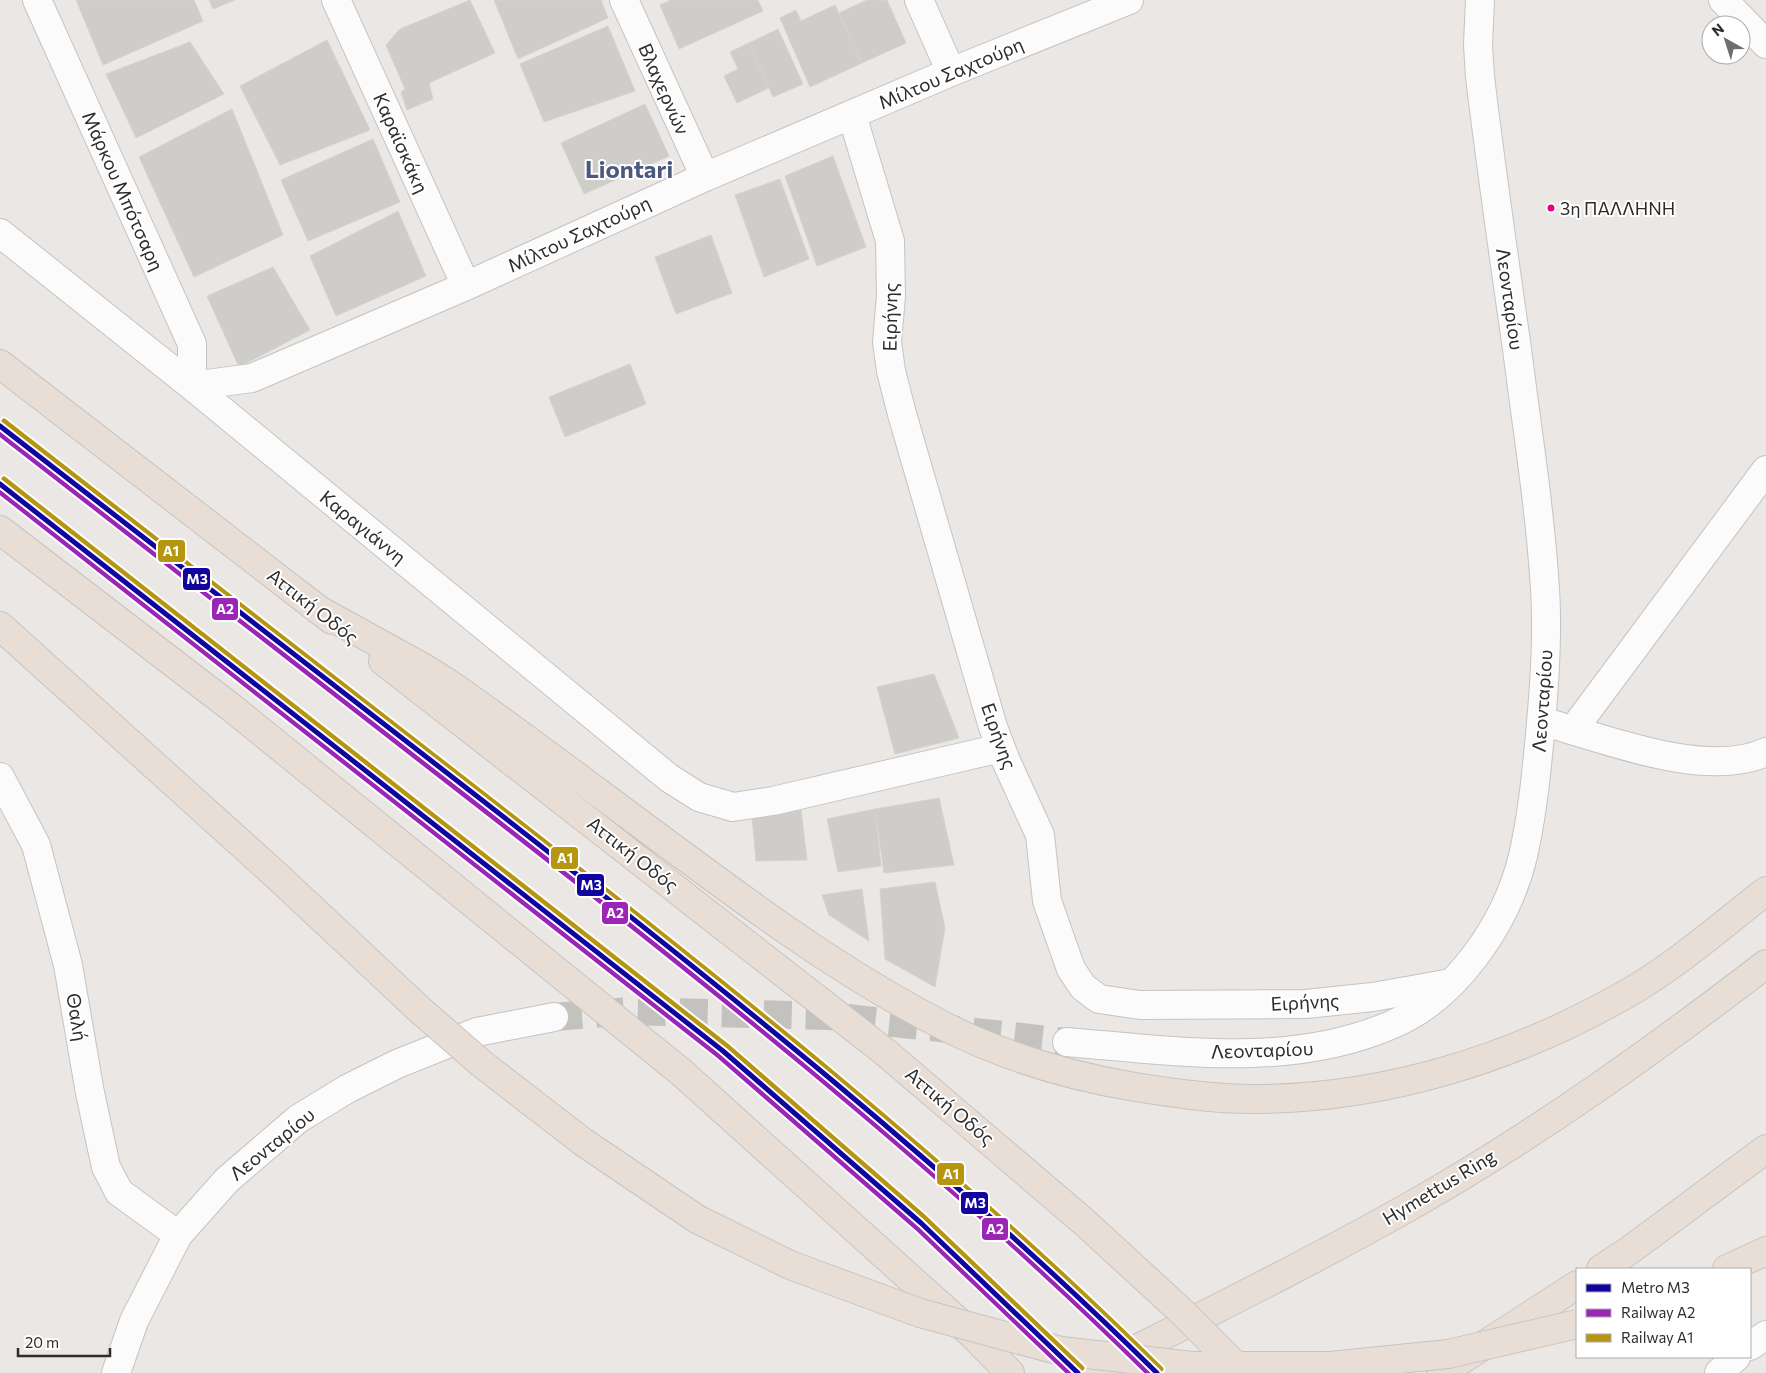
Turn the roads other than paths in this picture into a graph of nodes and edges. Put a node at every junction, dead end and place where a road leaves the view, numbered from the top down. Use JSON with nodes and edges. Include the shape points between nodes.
{"nodes":[{"id":1,"x":37,"y":0,"type":"edge"},
{"id":2,"x":336,"y":0,"type":"edge"},
{"id":3,"x":624,"y":0,"type":"edge"},
{"id":4,"x":919,"y":0,"type":"edge"},
{"id":5,"x":1129,"y":0,"type":"edge"},
{"id":6,"x":1480,"y":0,"type":"edge"},
{"id":7,"x":1723,"y":0,"type":"edge"},
{"id":8,"x":1766,"y":44,"type":"edge"},
{"id":9,"x":951,"y":72,"type":"junction"},
{"id":10,"x":852,"y":115,"type":"junction"},
{"id":11,"x":704,"y":177,"type":"junction"},
{"id":12,"x":0,"y":233,"type":"edge"},
{"id":13,"x":466,"y":286,"type":"junction"},
{"id":14,"x":0,"y":364,"type":"edge"},
{"id":15,"x":192,"y":386,"type":"junction"},
{"id":16,"x":1766,"y":470,"type":"edge"},
{"id":17,"x":0,"y":530,"type":"edge"},
{"id":18,"x":317,"y":609,"type":"junction"},
{"id":19,"x":0,"y":626,"type":"edge"},
{"id":20,"x":1541,"y":721,"type":"junction"},
{"id":21,"x":1573,"y":730,"type":"junction"},
{"id":22,"x":1001,"y":748,"type":"junction"},
{"id":23,"x":1766,"y":752,"type":"edge"},
{"id":24,"x":0,"y":777,"type":"edge"},
{"id":25,"x":1766,"y":891,"type":"edge"},
{"id":26,"x":1766,"y":964,"type":"edge"},
{"id":27,"x":1451,"y":983,"type":"junction"},
{"id":28,"x":554,"y":1017,"type":"tunnel mouth"},
{"id":29,"x":1067,"y":1042,"type":"tunnel mouth"},
{"id":30,"x":1766,"y":1149,"type":"edge"},
{"id":31,"x":178,"y":1235,"type":"junction"},
{"id":32,"x":1766,"y":1251,"type":"edge"},
{"id":33,"x":1603,"y":1268,"type":"edge"},
{"id":34,"x":1730,"y":1268,"type":"edge"},
{"id":35,"x":1576,"y":1286,"type":"edge"},
{"id":36,"x":1576,"y":1324,"type":"edge"},
{"id":37,"x":1766,"y":1335,"type":"edge"},
{"id":38,"x":1751,"y":1345,"type":"edge"},
{"id":39,"x":1735,"y":1358,"type":"edge"},
{"id":40,"x":116,"y":1373,"type":"edge"},
{"id":41,"x":1010,"y":1373,"type":"edge"},
{"id":42,"x":1089,"y":1373,"type":"edge"},
{"id":43,"x":1243,"y":1373,"type":"edge"},
{"id":44,"x":1441,"y":1373,"type":"edge"},
{"id":45,"x":1719,"y":1373,"type":"edge"}],
"edges":[{"from":1,"to":15,"type":"street","name":"Μάρκου Μπότσαρη","via":[[192,344]]},
{"from":2,"to":13,"type":"street","name":"Καραϊσκάκη"},
{"from":3,"to":11,"type":"street","name":"Βλαχερνών"},
{"from":4,"to":9,"type":"street"},
{"from":5,"to":9,"type":"street","name":"Μίλτου Σαχτούρη"},
{"from":6,"to":20,"type":"street","name":"Λεονταρίου","via":[[1480,77],[1534,477],[1545,589],[1546,676]]},
{"from":7,"to":8,"type":"street"},
{"from":9,"to":10,"type":"street","name":"Μίλτου Σαχτούρη"},
{"from":10,"to":11,"type":"street","name":"Μίλτου Σαχτούρη"},
{"from":10,"to":22,"type":"street","name":"Ειρήνης","via":[[890,241],[891,296],[887,342],[891,371],[939,546]]},
{"from":11,"to":13,"type":"street","name":"Μίλτου Σαχτούρη"},
{"from":12,"to":15,"type":"street","name":"Καραγιάννη"},
{"from":13,"to":15,"type":"street","name":"Μίλτου Σαχτούρη","via":[[252,378]]},
{"from":14,"to":18,"type":"highway","name":"Αττική Οδός"},
{"from":15,"to":22,"type":"street","name":"Καραγιάννη","via":[[669,778],[699,797],[733,807],[773,801]]},
{"from":16,"to":21,"type":"street"},
{"from":17,"to":41,"type":"highway","via":[[232,708],[681,1072],[972,1334]]},
{"from":18,"to":25,"type":"highway","via":[[454,687],[749,904],[868,983],[975,1040],[1053,1068],[1105,1082],[1192,1095],[1299,1098],[1368,1089],[1462,1067],[1555,1031],[1630,992],[1688,953]]},
{"from":18,"to":43,"type":"highway","name":"Αττική Οδός","bridge":true,"via":[[878,1046],[1083,1221]]},
{"from":19,"to":36,"type":"highway","bridge":true,"via":[[482,1064],[583,1142],[697,1219],[790,1265],[920,1313],[1061,1351],[1192,1366],[1331,1366],[1448,1354]]},
{"from":20,"to":21,"type":"street"},
{"from":20,"to":27,"type":"street","name":"Λεονταρίου","via":[[1533,800],[1523,856],[1514,884],[1492,928]]},
{"from":21,"to":23,"type":"street","via":[[1696,762],[1742,761]]},
{"from":22,"to":27,"type":"street","name":"Ειρήνης","via":[[1040,835],[1047,900],[1070,969],[1082,987],[1099,999],[1140,1005],[1306,1004]]},
{"from":24,"to":31,"type":"street","name":"Θαλή","via":[[39,854],[68,965],[106,1167],[119,1192]]},
{"from":26,"to":42,"type":"highway","name":"Hymettus Ring","via":[[1596,1088],[1468,1172],[1272,1281]]},
{"from":27,"to":29,"type":"street","name":"Λεονταρίου","via":[[1414,1014],[1393,1025],[1321,1048],[1235,1053]]},
{"from":28,"to":31,"type":"street","name":"Λεονταρίου","via":[[477,1032],[397,1064],[348,1089],[298,1119],[227,1180]]},
{"from":30,"to":33,"type":"highway"},
{"from":31,"to":40,"type":"street","name":"Λεονταρίου","via":[[134,1321]]},
{"from":32,"to":34,"type":"highway"},
{"from":35,"to":44,"type":"highway"},
{"from":37,"to":38,"type":"street"},
{"from":39,"to":45,"type":"street"}]}
